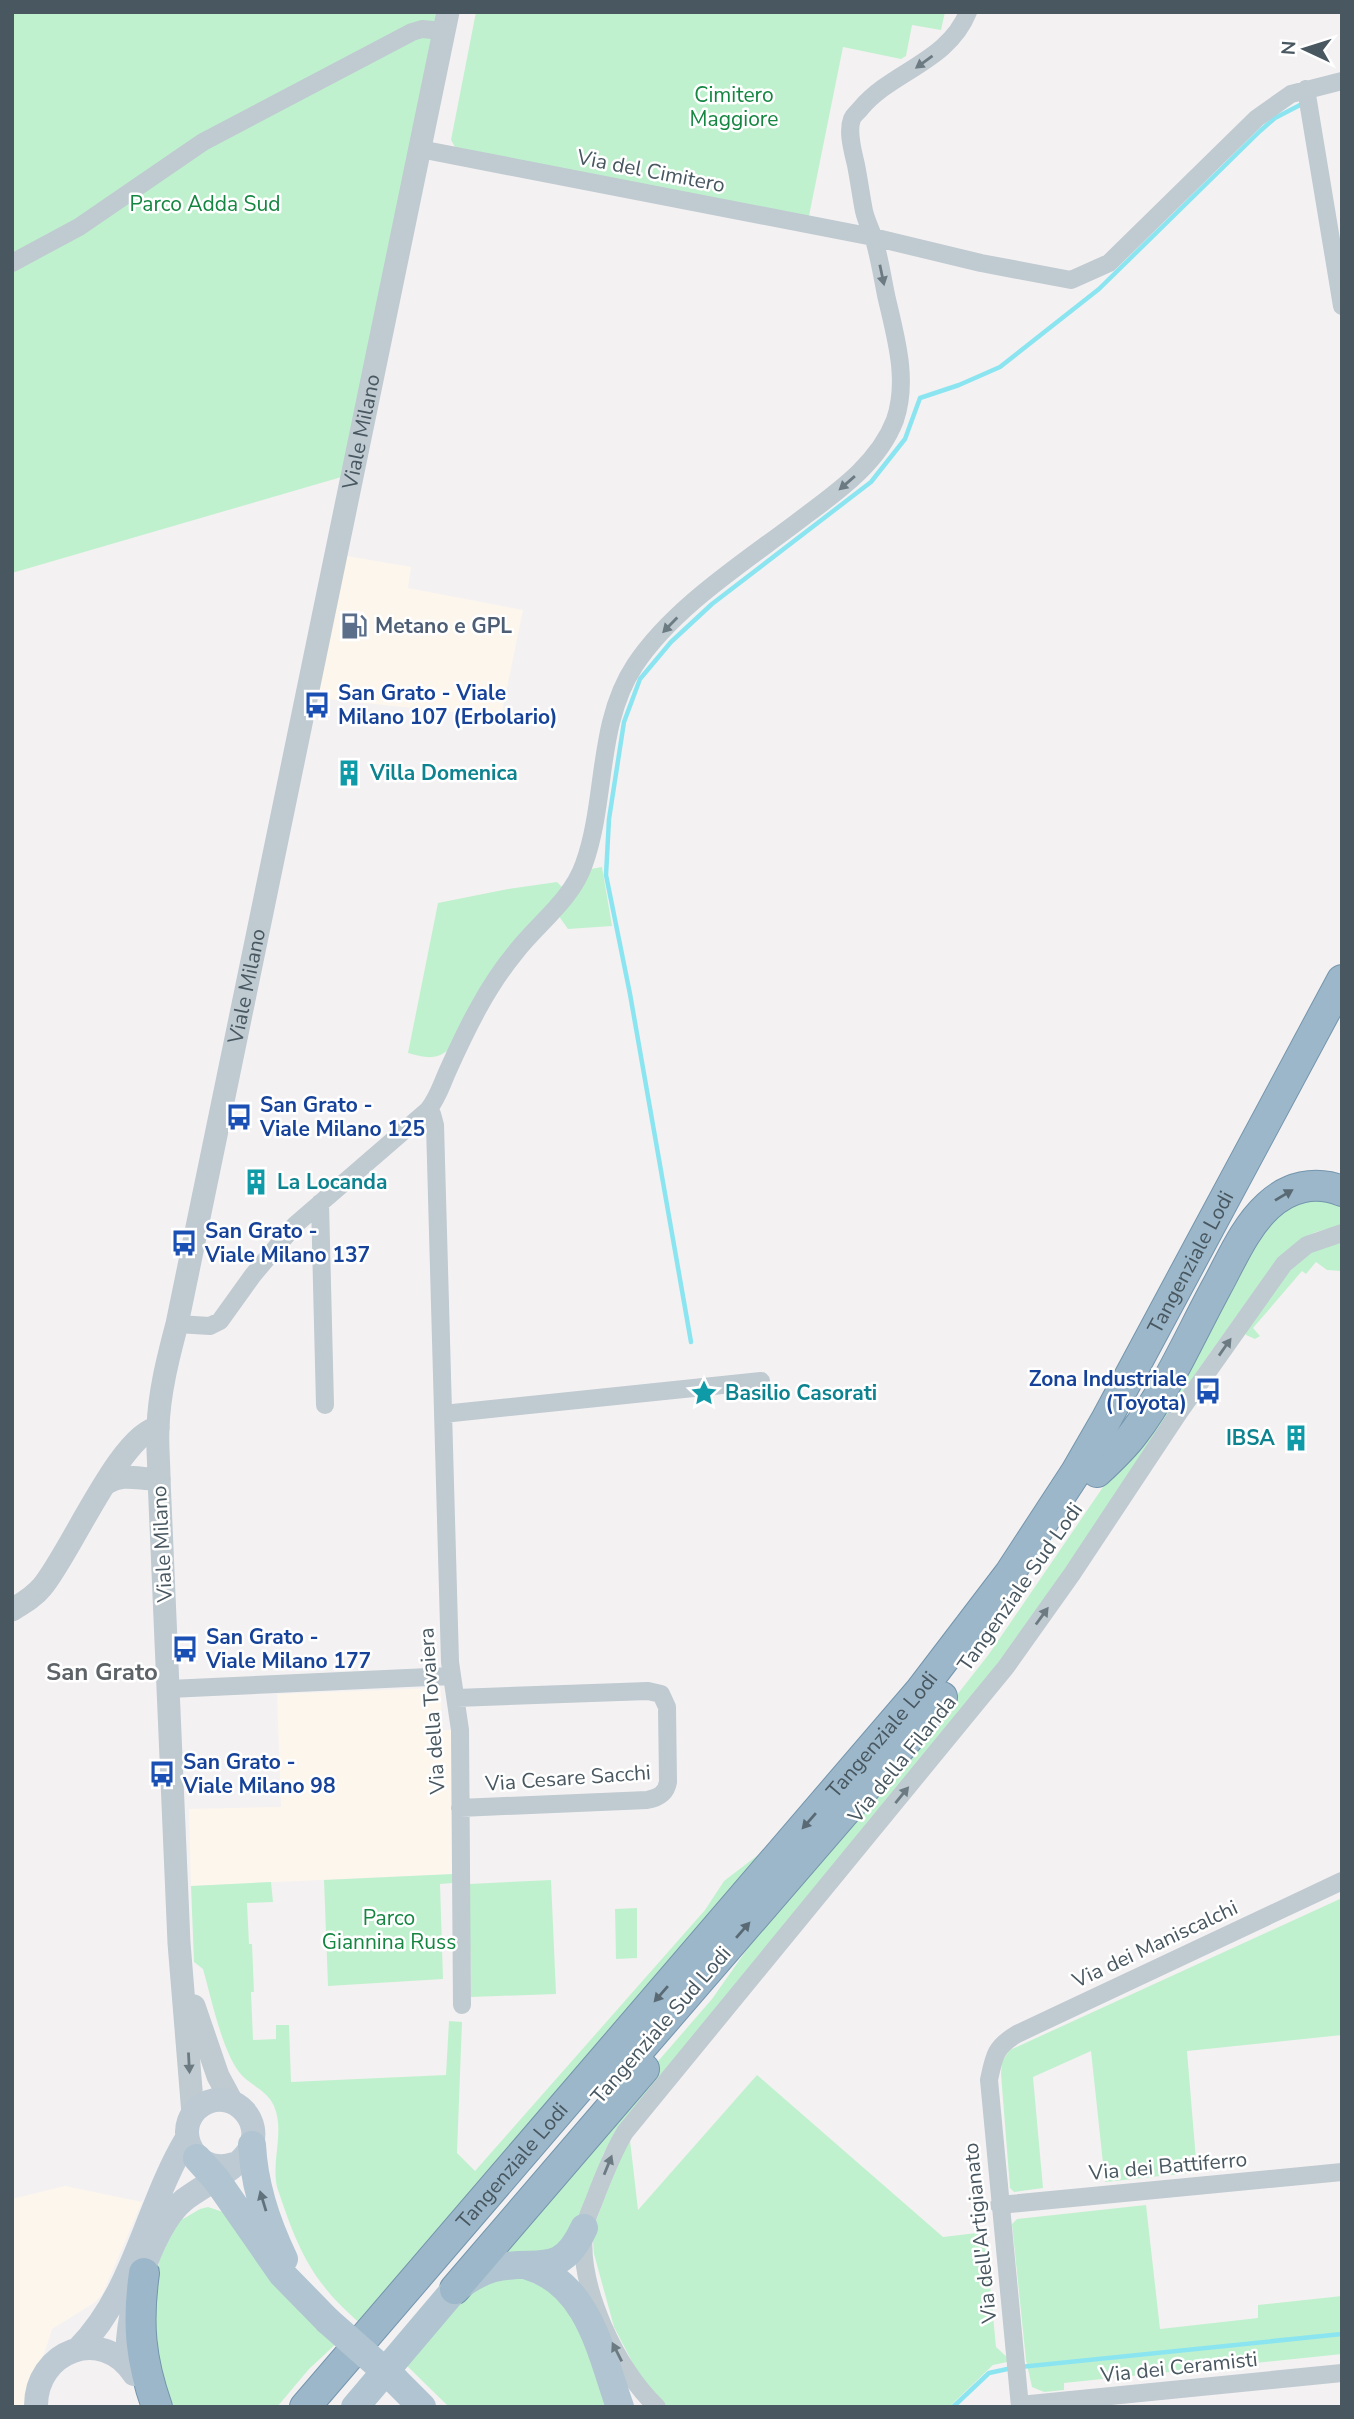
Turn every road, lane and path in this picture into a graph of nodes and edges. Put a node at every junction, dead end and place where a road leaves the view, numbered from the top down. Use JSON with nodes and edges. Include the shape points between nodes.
{"nodes":[{"id":1,"x":968,"y":12,"type":"edge"},
{"id":2,"x":446,"y":21,"type":"edge"},
{"id":3,"x":1342,"y":81,"type":"edge"},
{"id":4,"x":1306,"y":89,"type":"junction"},
{"id":5,"x":420,"y":149,"type":"junction"},
{"id":6,"x":873,"y":237,"type":"junction"},
{"id":7,"x":12,"y":263,"type":"edge"},
{"id":8,"x":1342,"y":306,"type":"edge"},
{"id":9,"x":1342,"y":980,"type":"edge"},
{"id":10,"x":1342,"y":1020,"type":"edge"},
{"id":11,"x":428,"y":1110,"type":"junction"},
{"id":12,"x":1342,"y":1191,"type":"edge"},
{"id":13,"x":320,"y":1203,"type":"junction"},
{"id":14,"x":1342,"y":1233,"type":"edge"},
{"id":15,"x":177,"y":1324,"type":"junction"},
{"id":16,"x":761,"y":1381,"type":"dead end"},
{"id":17,"x":325,"y":1405,"type":"dead end"},
{"id":18,"x":443,"y":1414,"type":"junction"},
{"id":19,"x":158,"y":1428,"type":"junction"},
{"id":20,"x":1097,"y":1472,"type":"junction"},
{"id":21,"x":159,"y":1479,"type":"junction"},
{"id":22,"x":107,"y":1483,"type":"junction"},
{"id":23,"x":12,"y":1610,"type":"edge"},
{"id":24,"x":451,"y":1676,"type":"junction"},
{"id":25,"x":169,"y":1689,"type":"junction"},
{"id":26,"x":456,"y":1698,"type":"junction"},
{"id":27,"x":460,"y":1808,"type":"junction"},
{"id":28,"x":1342,"y":1881,"type":"edge"},
{"id":29,"x":183,"y":1970,"type":"junction"},
{"id":30,"x":693,"y":1989,"type":"junction"},
{"id":31,"x":462,"y":2005,"type":"dead end"},
{"id":32,"x":994,"y":2055,"type":"joint"},
{"id":33,"x":232,"y":2102,"type":"junction"},
{"id":34,"x":193,"y":2114,"type":"junction"},
{"id":35,"x":192,"y":2148,"type":"junction"},
{"id":36,"x":1342,"y":2172,"type":"edge"},
{"id":37,"x":226,"y":2176,"type":"junction"},
{"id":38,"x":999,"y":2205,"type":"junction"},
{"id":39,"x":584,"y":2228,"type":"junction"},
{"id":40,"x":528,"y":2266,"type":"junction"},
{"id":41,"x":144,"y":2273,"type":"junction"},
{"id":42,"x":454,"y":2289,"type":"junction"},
{"id":43,"x":320,"y":2313,"type":"junction"},
{"id":44,"x":78,"y":2349,"type":"junction"},
{"id":45,"x":129,"y":2367,"type":"junction"},
{"id":46,"x":1342,"y":2374,"type":"edge"},
{"id":47,"x":412,"y":2398,"type":"edge"},
{"id":48,"x":310,"y":2405,"type":"edge"},
{"id":49,"x":1020,"y":2406,"type":"edge"},
{"id":50,"x":36,"y":2407,"type":"edge"},
{"id":51,"x":142,"y":2407,"type":"edge"},
{"id":52,"x":157,"y":2407,"type":"edge"},
{"id":53,"x":355,"y":2407,"type":"edge"},
{"id":54,"x":620,"y":2407,"type":"edge"},
{"id":55,"x":657,"y":2407,"type":"edge"}],
"edges":[{"from":1,"to":6,"type":"street","one_way":true,"via":[[944,48],[871,96],[852,119],[853,152]]},
{"from":2,"to":5,"type":"street","name":"Viale Milano"},
{"from":2,"to":7,"type":"street","via":[[412,32],[203,142],[79,227]]},
{"from":3,"to":4,"type":"street","name":"Via del Cimitero"},
{"from":4,"to":6,"type":"street","name":"Via del Cimitero","via":[[1257,118],[1110,263],[1087,275],[1071,280]]},
{"from":4,"to":8,"type":"street"},
{"from":5,"to":6,"type":"street","name":"Via del Cimitero"},
{"from":5,"to":15,"type":"street","name":"Viale Milano"},
{"from":6,"to":11,"type":"street","one_way":true,"via":[[900,367],[900,403],[894,423],[860,472],[681,613],[647,649],[624,684],[611,721],[592,835],[579,877],[495,979]]},
{"from":9,"to":48,"type":"highway","name":"Tangenziale Lodi","one_way":true,"via":[[1106,1420],[1010,1573],[890,1727]]},
{"from":10,"to":20,"type":"highway","name":"Tangenziale Sud Lodi"},
{"from":11,"to":13,"type":"street"},
{"from":11,"to":18,"type":"street","name":"Via della Tovaiera","via":[[435,1125]]},
{"from":20,"to":12,"type":"highway","one_way":true,"via":[[1147,1414],[1238,1247],[1266,1208],[1308,1185]]},
{"from":13,"to":15,"type":"street","via":[[295,1225],[220,1321],[210,1326]]},
{"from":13,"to":17,"type":"street"},
{"from":39,"to":14,"type":"street","name":"Via della Filanda","one_way":true,"via":[[625,2132],[1006,1667],[1284,1264],[1307,1245]]},
{"from":15,"to":19,"type":"street","name":"Viale Milano","via":[[163,1381]]},
{"from":16,"to":18,"type":"street"},
{"from":18,"to":24,"type":"street","name":"Via della Tovaiera"},
{"from":19,"to":21,"type":"street","name":"Viale Milano"},
{"from":19,"to":22,"type":"street","via":[[137,1438]]},
{"from":30,"to":20,"type":"highway","name":"Tangenziale Sud Lodi","one_way":true,"via":[[948,1688],[1038,1567]]},
{"from":21,"to":22,"type":"street","via":[[124,1476]]},
{"from":21,"to":25,"type":"street","name":"Viale Milano"},
{"from":22,"to":23,"type":"street","via":[[42,1587]]},
{"from":24,"to":25,"type":"street"},
{"from":24,"to":26,"type":"street","name":"Via della Tovaiera"},
{"from":25,"to":29,"type":"street","name":"Viale Milano"},
{"from":26,"to":27,"type":"street","name":"Via della Tovaiera"},
{"from":26,"to":27,"type":"street","name":"Via Cesare Sacchi","via":[[648,1690],[661,1694],[667,1707],[668,1782],[659,1797]]},
{"from":27,"to":31,"type":"street","name":"Via della Tovaiera"},
{"from":28,"to":32,"type":"street","name":"Via dei Maniscalchi","via":[[1017,2034]]},
{"from":29,"to":33,"type":"street","via":[[218,2076]]},
{"from":29,"to":34,"type":"street","one_way":true},
{"from":30,"to":42,"type":"highway","via":[[689,2005],[658,2053]]},
{"from":30,"to":48,"type":"highway","name":"Tangenziale Sud Lodi"},
{"from":32,"to":38,"type":"street","name":"Via dell'Artigianato","via":[[989,2080]]},
{"from":33,"to":34,"type":"main road","via":[[211,2101]]},
{"from":33,"to":37,"type":"main road","via":[[248,2115],[254,2135]]},
{"from":34,"to":35,"type":"main road","via":[[187,2130]]},
{"from":35,"to":37,"type":"main road"},
{"from":35,"to":44,"type":"main road","via":[[168,2174],[114,2300]]},
{"from":36,"to":38,"type":"street","name":"Via dei Battiferro"},
{"from":37,"to":41,"type":"main road","via":[[177,2206],[165,2221]]},
{"from":37,"to":43,"type":"main road","via":[[266,2253]]},
{"from":43,"to":37,"type":"main road","one_way":true,"via":[[293,2277],[255,2177]]},
{"from":38,"to":49,"type":"street","name":"Via dell'Artigianato"},
{"from":39,"to":40,"type":"main road","via":[[570,2252],[556,2262]]},
{"from":55,"to":39,"type":"street","one_way":true,"via":[[627,2371],[604,2325],[588,2278]]},
{"from":40,"to":42,"type":"main road","via":[[483,2272]]},
{"from":40,"to":54,"type":"main road","via":[[556,2278],[580,2304]]},
{"from":41,"to":45,"type":"main road","via":[[126,2337]]},
{"from":41,"to":52,"type":"highway","via":[[139,2330]]},
{"from":42,"to":53,"type":"main road"},
{"from":43,"to":47,"type":"main road","bridge":true},
{"from":44,"to":45,"type":"main road","via":[[106,2351]]},
{"from":44,"to":50,"type":"main road","via":[[49,2367],[40,2380]]},
{"from":45,"to":51,"type":"main road","via":[[142,2394]]},
{"from":46,"to":49,"type":"street","name":"Via dei Ceramisti"}]}
